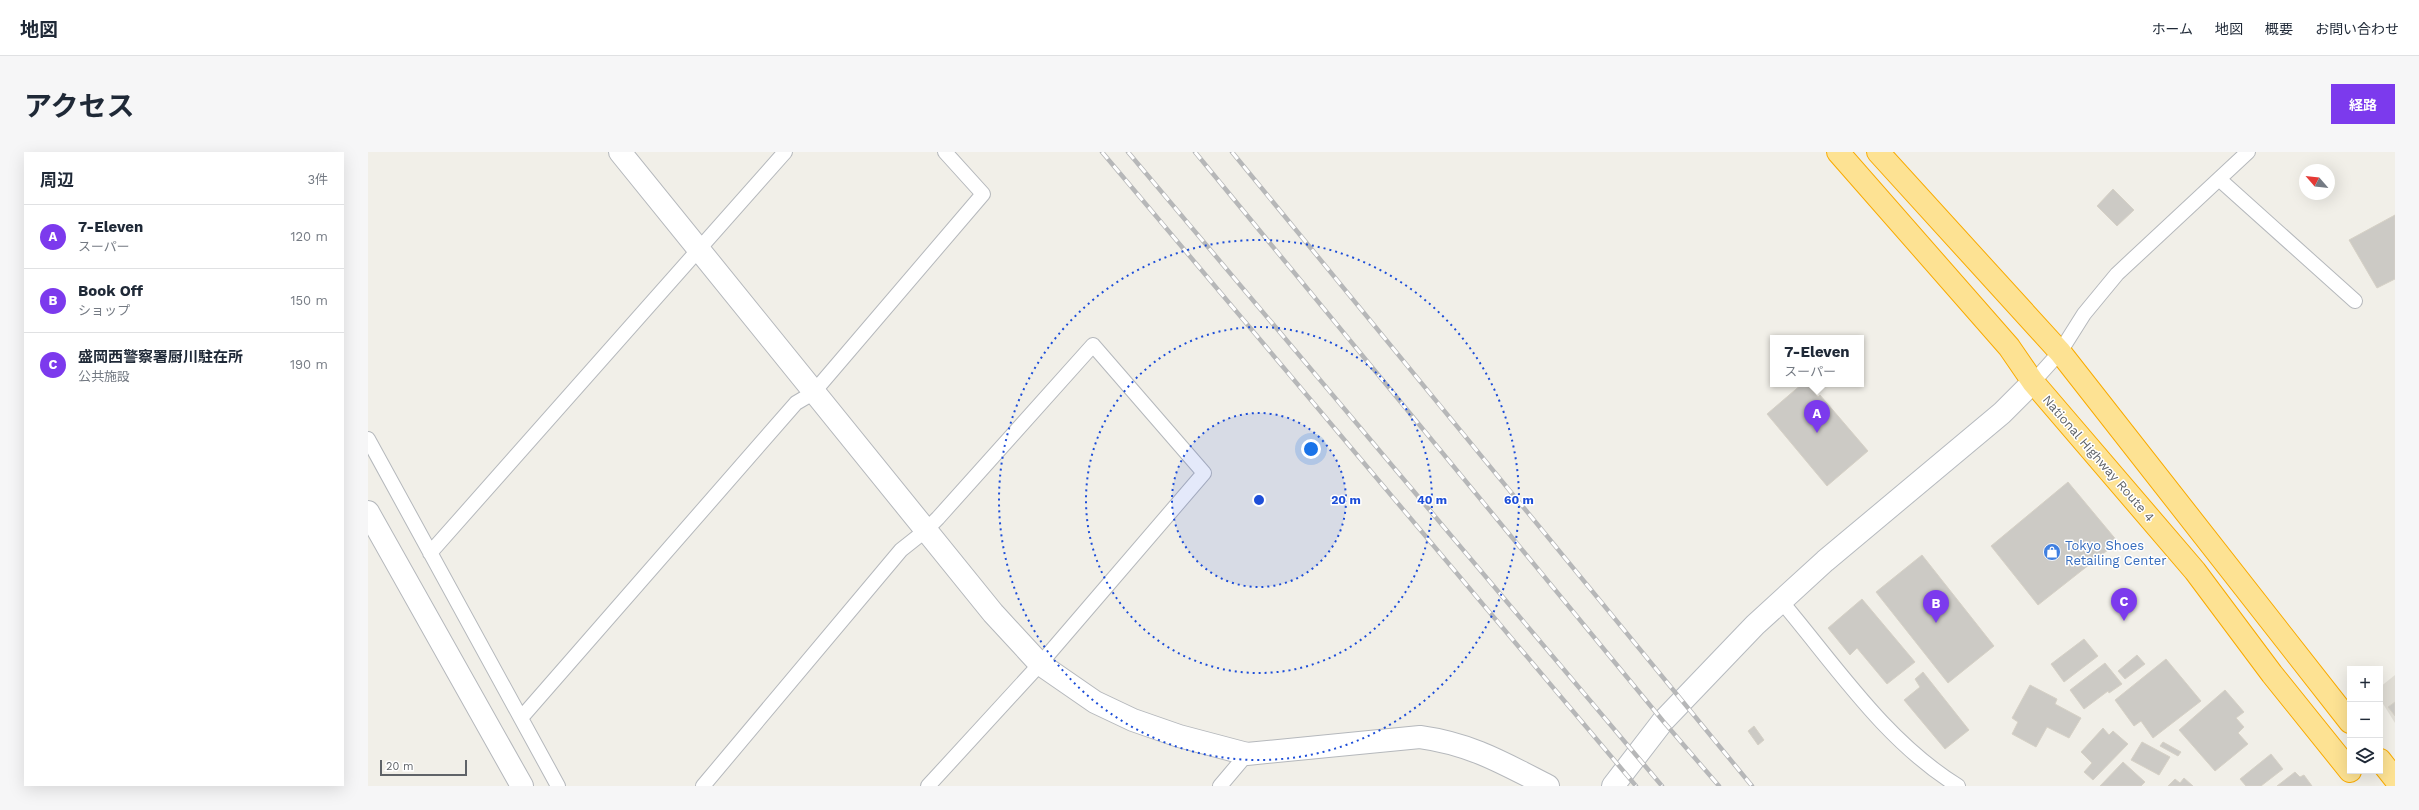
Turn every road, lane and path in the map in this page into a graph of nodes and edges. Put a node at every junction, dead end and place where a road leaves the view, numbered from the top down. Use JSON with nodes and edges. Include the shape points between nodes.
{"nodes":[{"id":1,"x":620,"y":152,"type":"edge"},
{"id":2,"x":785,"y":152,"type":"edge"},
{"id":3,"x":945,"y":152,"type":"edge"},
{"id":4,"x":1838,"y":152,"type":"edge"},
{"id":5,"x":1878,"y":152,"type":"edge"},
{"id":6,"x":2248,"y":152,"type":"edge"},
{"id":7,"x":2219,"y":179,"type":"junction"},
{"id":8,"x":698,"y":250,"type":"junction"},
{"id":9,"x":2355,"y":301,"type":"dead end"},
{"id":10,"x":2060,"y":352,"type":"junction"},
{"id":11,"x":2033,"y":382,"type":"junction"},
{"id":12,"x":813,"y":393,"type":"junction"},
{"id":13,"x":368,"y":440,"type":"edge"},
{"id":14,"x":368,"y":512,"type":"edge"},
{"id":15,"x":925,"y":532,"type":"junction"},
{"id":16,"x":430,"y":554,"type":"junction"},
{"id":17,"x":1781,"y":601,"type":"junction"},
{"id":18,"x":1040,"y":664,"type":"junction"},
{"id":19,"x":521,"y":718,"type":"junction"},
{"id":20,"x":2347,"y":718,"type":"edge"},
{"id":21,"x":1247,"y":754,"type":"junction"},
{"id":22,"x":2383,"y":764,"type":"edge"},
{"id":23,"x":2347,"y":767,"type":"edge"},
{"id":24,"x":2352,"y":774,"type":"edge"},
{"id":25,"x":2395,"y":779,"type":"edge"},
{"id":26,"x":522,"y":786,"type":"edge"},
{"id":27,"x":558,"y":786,"type":"edge"},
{"id":28,"x":704,"y":786,"type":"edge"},
{"id":29,"x":928,"y":786,"type":"edge"},
{"id":30,"x":1220,"y":786,"type":"edge"},
{"id":31,"x":1548,"y":786,"type":"edge"},
{"id":32,"x":1613,"y":786,"type":"edge"},
{"id":33,"x":1958,"y":786,"type":"edge"},
{"id":34,"x":2362,"y":786,"type":"edge"}],
"edges":[{"from":1,"to":8,"type":"street"},
{"from":2,"to":8,"type":"lane"},
{"from":3,"to":12,"type":"lane","via":[[983,194]]},
{"from":4,"to":11,"type":"highway","name":"National Highway Route 4","via":[[2009,347]]},
{"from":5,"to":10,"type":"highway"},
{"from":6,"to":7,"type":"lane"},
{"from":7,"to":9,"type":"lane"},
{"from":7,"to":10,"type":"lane","via":[[2117,274],[2084,314]]},
{"from":8,"to":12,"type":"street"},
{"from":8,"to":16,"type":"lane"},
{"from":10,"to":11,"type":"lane"},
{"from":10,"to":20,"type":"highway"},
{"from":11,"to":17,"type":"street","via":[[2002,413]]},
{"from":11,"to":23,"type":"highway","name":"National Highway Route 4","via":[[2196,571],[2272,674]]},
{"from":12,"to":15,"type":"street"},
{"from":12,"to":19,"type":"lane","via":[[796,403]]},
{"from":13,"to":16,"type":"lane"},
{"from":14,"to":26,"type":"street"},
{"from":15,"to":18,"type":"street"},
{"from":15,"to":18,"type":"lane","via":[[1093,345],[1204,473]]},
{"from":15,"to":28,"type":"lane","via":[[901,550]]},
{"from":16,"to":19,"type":"lane"},
{"from":17,"to":32,"type":"street","via":[[1663,721]]},
{"from":17,"to":33,"type":"lane","via":[[1856,694],[1914,754]]},
{"from":18,"to":21,"type":"street","via":[[1095,702],[1133,720],[1179,736]]},
{"from":18,"to":29,"type":"lane"},
{"from":19,"to":27,"type":"lane"},
{"from":21,"to":30,"type":"lane"},
{"from":21,"to":31,"type":"street","via":[[1420,737],[1444,740],[1476,749]]},
{"from":22,"to":25,"type":"highway"},
{"from":24,"to":34,"type":"highway","name":"National Highway Route 4"}]}
